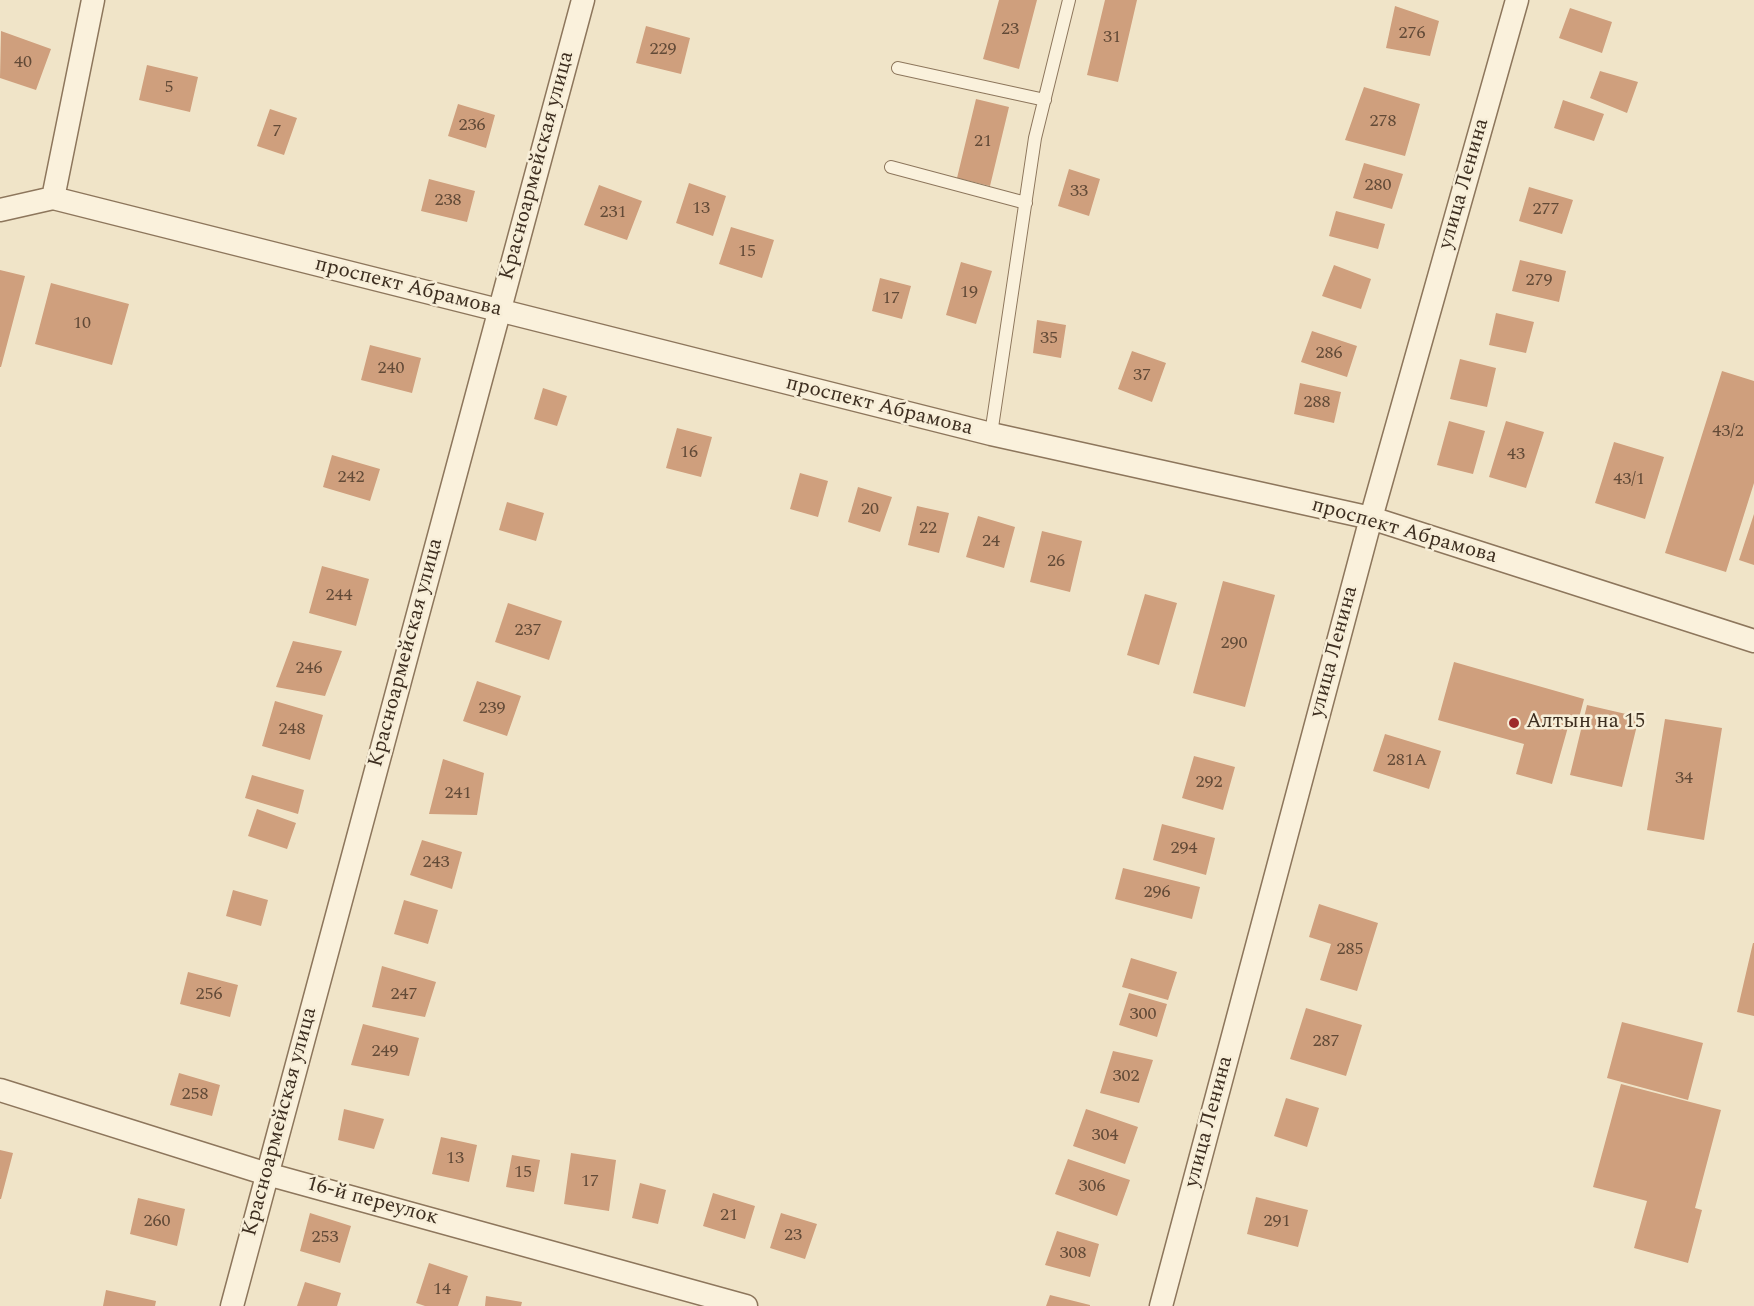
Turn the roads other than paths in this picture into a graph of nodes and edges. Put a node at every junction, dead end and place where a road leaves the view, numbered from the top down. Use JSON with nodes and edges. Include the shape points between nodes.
{"nodes":[{"id":1,"x":93,"y":0,"type":"edge"},
{"id":2,"x":583,"y":0,"type":"edge"},
{"id":3,"x":1069,"y":0,"type":"edge"},
{"id":4,"x":1517,"y":0,"type":"edge"},
{"id":5,"x":898,"y":68,"type":"dead end"},
{"id":6,"x":1045,"y":100,"type":"junction"},
{"id":7,"x":891,"y":167,"type":"dead end"},
{"id":8,"x":53,"y":198,"type":"junction"},
{"id":9,"x":1026,"y":203,"type":"junction"},
{"id":10,"x":0,"y":210,"type":"edge"},
{"id":11,"x":498,"y":312,"type":"junction"},
{"id":12,"x":991,"y":434,"type":"junction"},
{"id":13,"x":1371,"y":518,"type":"junction"},
{"id":14,"x":1754,"y":641,"type":"edge"},
{"id":15,"x":0,"y":1090,"type":"edge"},
{"id":16,"x":267,"y":1173,"type":"junction"},
{"id":17,"x":232,"y":1306,"type":"edge"},
{"id":18,"x":746,"y":1306,"type":"edge"},
{"id":19,"x":1161,"y":1306,"type":"edge"}],
"edges":[{"from":1,"to":8,"type":"street"},
{"from":2,"to":11,"type":"street","name":"Красноармейская улица"},
{"from":3,"to":6,"type":"lane"},
{"from":4,"to":13,"type":"street","name":"улица Ленина"},
{"from":5,"to":6,"type":"lane"},
{"from":6,"to":9,"type":"lane"},
{"from":7,"to":9,"type":"lane"},
{"from":8,"to":10,"type":"street","name":"проспект Абрамова"},
{"from":8,"to":11,"type":"street","name":"проспект Абрамова"},
{"from":9,"to":12,"type":"lane"},
{"from":11,"to":12,"type":"street","name":"проспект Абрамова"},
{"from":11,"to":16,"type":"street","name":"Красноармейская улица"},
{"from":12,"to":13,"type":"street","name":"проспект Абрамова"},
{"from":13,"to":14,"type":"street","name":"проспект Абрамова"},
{"from":13,"to":19,"type":"street","name":"улица Ленина"},
{"from":15,"to":16,"type":"street","name":"16-й переулок"},
{"from":16,"to":17,"type":"street","name":"Красноармейская улица"},
{"from":16,"to":18,"type":"street","name":"16-й переулок"}]}
